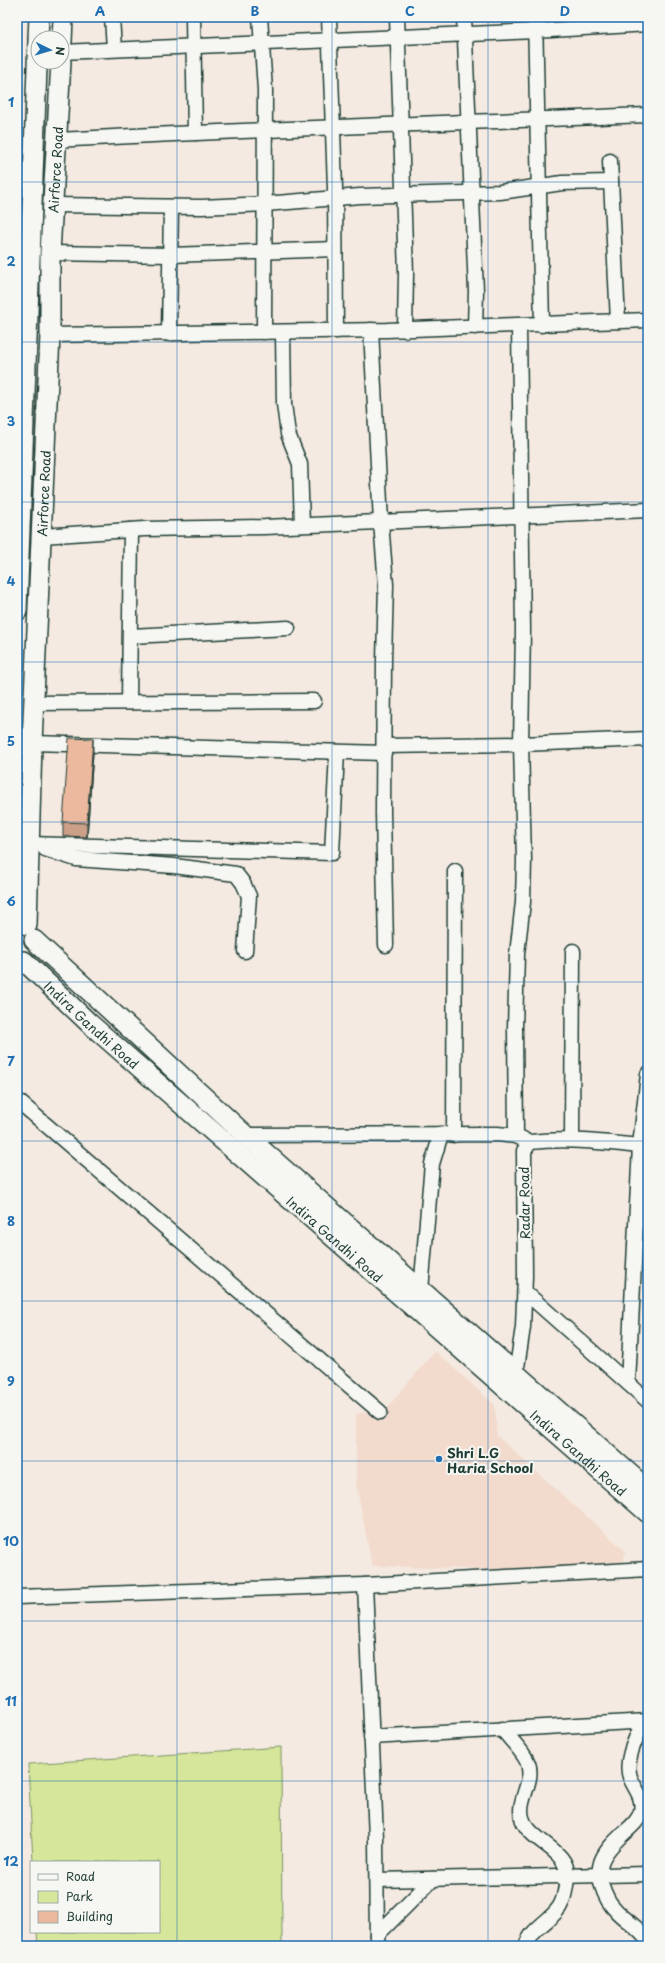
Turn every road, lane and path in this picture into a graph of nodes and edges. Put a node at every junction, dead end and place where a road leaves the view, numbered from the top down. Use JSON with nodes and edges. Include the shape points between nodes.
{"nodes":[{"id":1,"x":39,"y":17,"type":"edge"},
{"id":2,"x":63,"y":17,"type":"edge"},
{"id":3,"x":112,"y":17,"type":"edge"},
{"id":4,"x":192,"y":17,"type":"edge"},
{"id":5,"x":260,"y":17,"type":"edge"},
{"id":6,"x":329,"y":17,"type":"edge"},
{"id":7,"x":397,"y":17,"type":"edge"},
{"id":8,"x":464,"y":17,"type":"edge"},
{"id":9,"x":535,"y":17,"type":"edge"},
{"id":10,"x":648,"y":24,"type":"edge"},
{"id":11,"x":38,"y":30,"type":"edge"},
{"id":12,"x":62,"y":30,"type":"edge"},
{"id":13,"x":535,"y":31,"type":"junction"},
{"id":14,"x":465,"y":34,"type":"junction"},
{"id":15,"x":397,"y":38,"type":"junction"},
{"id":16,"x":330,"y":40,"type":"junction"},
{"id":17,"x":262,"y":43,"type":"junction"},
{"id":18,"x":193,"y":46,"type":"junction"},
{"id":19,"x":114,"y":49,"type":"junction"},
{"id":20,"x":70,"y":52,"type":"edge"},
{"id":21,"x":37,"y":70,"type":"edge"},
{"id":22,"x":61,"y":70,"type":"edge"},
{"id":23,"x":648,"y":115,"type":"edge"},
{"id":24,"x":536,"y":120,"type":"junction"},
{"id":25,"x":468,"y":123,"type":"junction"},
{"id":26,"x":401,"y":126,"type":"junction"},
{"id":27,"x":333,"y":128,"type":"junction"},
{"id":28,"x":265,"y":131,"type":"junction"},
{"id":29,"x":195,"y":133,"type":"junction"},
{"id":30,"x":57,"y":140,"type":"junction"},
{"id":31,"x":610,"y":161,"type":"dead end"},
{"id":32,"x":611,"y":182,"type":"junction"},
{"id":33,"x":538,"y":186,"type":"junction"},
{"id":34,"x":472,"y":192,"type":"junction"},
{"id":35,"x":403,"y":195,"type":"junction"},
{"id":36,"x":335,"y":198,"type":"junction"},
{"id":37,"x":265,"y":204,"type":"junction"},
{"id":38,"x":53,"y":205,"type":"junction"},
{"id":39,"x":171,"y":207,"type":"junction"},
{"id":40,"x":335,"y":249,"type":"junction"},
{"id":41,"x":265,"y":252,"type":"junction"},
{"id":42,"x":50,"y":253,"type":"junction"},
{"id":43,"x":171,"y":255,"type":"junction"},
{"id":44,"x":648,"y":320,"type":"edge"},
{"id":45,"x":618,"y":321,"type":"junction"},
{"id":46,"x":542,"y":325,"type":"junction"},
{"id":47,"x":519,"y":326,"type":"junction"},
{"id":48,"x":475,"y":327,"type":"junction"},
{"id":49,"x":372,"y":330,"type":"junction"},
{"id":50,"x":405,"y":330,"type":"junction"},
{"id":51,"x":336,"y":331,"type":"junction"},
{"id":52,"x":264,"y":332,"type":"junction"},
{"id":53,"x":283,"y":333,"type":"junction"},
{"id":54,"x":169,"y":334,"type":"junction"},
{"id":55,"x":50,"y":335,"type":"junction"},
{"id":56,"x":648,"y":510,"type":"edge"},
{"id":57,"x":522,"y":516,"type":"junction"},
{"id":58,"x":381,"y":522,"type":"junction"},
{"id":59,"x":302,"y":525,"type":"junction"},
{"id":60,"x":131,"y":530,"type":"junction"},
{"id":61,"x":42,"y":536,"type":"junction"},
{"id":62,"x":17,"y":611,"type":"edge"},
{"id":63,"x":288,"y":628,"type":"dead end"},
{"id":64,"x":130,"y":636,"type":"junction"},
{"id":65,"x":314,"y":701,"type":"dead end"},
{"id":66,"x":130,"y":702,"type":"junction"},
{"id":67,"x":34,"y":703,"type":"junction"},
{"id":68,"x":648,"y":739,"type":"edge"},
{"id":69,"x":32,"y":743,"type":"junction"},
{"id":70,"x":521,"y":744,"type":"junction"},
{"id":71,"x":384,"y":750,"type":"junction"},
{"id":72,"x":337,"y":752,"type":"junction"},
{"id":73,"x":30,"y":844,"type":"junction"},
{"id":74,"x":455,"y":870,"type":"dead end"},
{"id":75,"x":26,"y":928,"type":"edge"},
{"id":76,"x":386,"y":945,"type":"dead end"},
{"id":77,"x":245,"y":951,"type":"dead end"},
{"id":78,"x":573,"y":951,"type":"dead end"},
{"id":79,"x":19,"y":966,"type":"edge"},
{"id":80,"x":648,"y":1074,"type":"edge"},
{"id":81,"x":17,"y":1100,"type":"edge"},
{"id":82,"x":447,"y":1134,"type":"junction"},
{"id":83,"x":244,"y":1135,"type":"junction"},
{"id":84,"x":516,"y":1136,"type":"junction"},
{"id":85,"x":572,"y":1139,"type":"junction"},
{"id":86,"x":530,"y":1142,"type":"junction"},
{"id":87,"x":644,"y":1146,"type":"edge"},
{"id":88,"x":421,"y":1290,"type":"junction"},
{"id":89,"x":525,"y":1292,"type":"junction"},
{"id":90,"x":516,"y":1374,"type":"junction"},
{"id":91,"x":628,"y":1383,"type":"junction"},
{"id":92,"x":648,"y":1401,"type":"edge"},
{"id":93,"x":380,"y":1412,"type":"dead end"},
{"id":94,"x":648,"y":1490,"type":"edge"},
{"id":95,"x":648,"y":1513,"type":"edge"},
{"id":96,"x":648,"y":1569,"type":"edge"},
{"id":97,"x":365,"y":1585,"type":"junction"},
{"id":98,"x":17,"y":1596,"type":"edge"},
{"id":99,"x":645,"y":1722,"type":"edge"},
{"id":100,"x":502,"y":1730,"type":"junction"},
{"id":101,"x":372,"y":1737,"type":"junction"},
{"id":102,"x":648,"y":1874,"type":"edge"},
{"id":103,"x":567,"y":1876,"type":"junction"},
{"id":104,"x":600,"y":1876,"type":"junction"},
{"id":105,"x":432,"y":1879,"type":"junction"},
{"id":106,"x":377,"y":1880,"type":"junction"},
{"id":107,"x":377,"y":1940,"type":"edge"},
{"id":108,"x":648,"y":1941,"type":"edge"},
{"id":109,"x":526,"y":1946,"type":"edge"}],
"edges":[{"from":1,"to":11,"type":"main road"},
{"from":2,"to":12,"type":"main road"},
{"from":3,"to":19,"type":"street"},
{"from":4,"to":18,"type":"street"},
{"from":5,"to":17,"type":"street"},
{"from":6,"to":16,"type":"street"},
{"from":7,"to":15,"type":"street"},
{"from":8,"to":14,"type":"street"},
{"from":9,"to":13,"type":"street"},
{"from":10,"to":13,"type":"street"},
{"from":13,"to":14,"type":"street"},
{"from":13,"to":24,"type":"street"},
{"from":14,"to":15,"type":"street"},
{"from":14,"to":25,"type":"street"},
{"from":15,"to":16,"type":"street"},
{"from":15,"to":26,"type":"street"},
{"from":16,"to":17,"type":"street"},
{"from":16,"to":27,"type":"street"},
{"from":17,"to":18,"type":"street"},
{"from":17,"to":28,"type":"street"},
{"from":18,"to":19,"type":"street"},
{"from":18,"to":29,"type":"street"},
{"from":19,"to":20,"type":"street"},
{"from":21,"to":62,"type":"main road","name":"Airforce Road"},
{"from":22,"to":30,"type":"main road","name":"Airforce Road"},
{"from":23,"to":24,"type":"street"},
{"from":24,"to":25,"type":"street"},
{"from":24,"to":33,"type":"street"},
{"from":25,"to":26,"type":"street"},
{"from":25,"to":34,"type":"street"},
{"from":26,"to":27,"type":"street"},
{"from":26,"to":35,"type":"street"},
{"from":27,"to":28,"type":"street"},
{"from":27,"to":36,"type":"street"},
{"from":28,"to":29,"type":"street"},
{"from":28,"to":37,"type":"street"},
{"from":29,"to":30,"type":"street"},
{"from":30,"to":38,"type":"main road","name":"Airforce Road"},
{"from":31,"to":32,"type":"street"},
{"from":32,"to":33,"type":"street"},
{"from":32,"to":45,"type":"street"},
{"from":33,"to":34,"type":"street","via":[[500,192]]},
{"from":33,"to":46,"type":"street"},
{"from":34,"to":35,"type":"street"},
{"from":34,"to":48,"type":"street"},
{"from":35,"to":36,"type":"street"},
{"from":35,"to":50,"type":"street"},
{"from":36,"to":37,"type":"street"},
{"from":36,"to":40,"type":"street"},
{"from":37,"to":39,"type":"street"},
{"from":37,"to":41,"type":"street"},
{"from":38,"to":39,"type":"street"},
{"from":38,"to":42,"type":"main road","name":"Airforce Road"},
{"from":39,"to":43,"type":"street"},
{"from":40,"to":41,"type":"street"},
{"from":40,"to":51,"type":"street"},
{"from":41,"to":43,"type":"street"},
{"from":41,"to":52,"type":"street"},
{"from":42,"to":43,"type":"street"},
{"from":42,"to":55,"type":"main road","name":"Airforce Road"},
{"from":43,"to":54,"type":"street"},
{"from":44,"to":45,"type":"street"},
{"from":45,"to":46,"type":"street"},
{"from":46,"to":47,"type":"street"},
{"from":47,"to":48,"type":"street"},
{"from":47,"to":57,"type":"street"},
{"from":48,"to":50,"type":"street"},
{"from":49,"to":50,"type":"street"},
{"from":49,"to":51,"type":"street"},
{"from":49,"to":58,"type":"street"},
{"from":51,"to":53,"type":"street"},
{"from":52,"to":53,"type":"street"},
{"from":52,"to":54,"type":"street"},
{"from":53,"to":59,"type":"street","via":[[284,404],[288,434],[300,464]]},
{"from":54,"to":55,"type":"street"},
{"from":55,"to":61,"type":"main road","name":"Airforce Road"},
{"from":56,"to":57,"type":"street"},
{"from":57,"to":58,"type":"street"},
{"from":57,"to":70,"type":"street"},
{"from":58,"to":59,"type":"street"},
{"from":58,"to":71,"type":"street","via":[[386,585]]},
{"from":59,"to":60,"type":"street"},
{"from":60,"to":61,"type":"street"},
{"from":60,"to":64,"type":"street"},
{"from":61,"to":67,"type":"main road","name":"Airforce Road"},
{"from":63,"to":64,"type":"street"},
{"from":64,"to":66,"type":"street"},
{"from":65,"to":66,"type":"street"},
{"from":66,"to":67,"type":"street"},
{"from":67,"to":69,"type":"main road","name":"Airforce Road"},
{"from":68,"to":70,"type":"street"},
{"from":69,"to":72,"type":"street"},
{"from":69,"to":73,"type":"main road","name":"Airforce Road"},
{"from":70,"to":71,"type":"street"},
{"from":70,"to":84,"type":"street","via":[[524,860],[515,1028]]},
{"from":71,"to":72,"type":"street"},
{"from":71,"to":76,"type":"street"},
{"from":72,"to":73,"type":"street","via":[[332,853]]},
{"from":73,"to":75,"type":"main road","name":"Airforce Road"},
{"from":73,"to":77,"type":"street","via":[[76,859],[174,866],[236,874],[248,896]]},
{"from":74,"to":82,"type":"street"},
{"from":75,"to":79,"type":"main road","via":[[31,952]]},
{"from":75,"to":83,"type":"main road","name":"Indira Gandhi Road"},
{"from":78,"to":85,"type":"street"},
{"from":79,"to":95,"type":"main road","name":"Indira Gandhi Road","via":[[89,1023]]},
{"from":80,"to":87,"type":"street"},
{"from":81,"to":93,"type":"street"},
{"from":82,"to":83,"type":"street"},
{"from":82,"to":84,"type":"street"},
{"from":82,"to":88,"type":"street","via":[[432,1164]]},
{"from":83,"to":88,"type":"main road","name":"Indira Gandhi Road"},
{"from":84,"to":86,"type":"street"},
{"from":85,"to":86,"type":"street"},
{"from":85,"to":87,"type":"street"},
{"from":86,"to":89,"type":"street","name":"Radar Road","via":[[524,1151],[523,1164]]},
{"from":87,"to":91,"type":"street"},
{"from":88,"to":90,"type":"main road","name":"Indira Gandhi Road"},
{"from":89,"to":90,"type":"street","name":"Radar Road"},
{"from":89,"to":91,"type":"street"},
{"from":90,"to":94,"type":"main road","name":"Indira Gandhi Road"},
{"from":91,"to":92,"type":"street"},
{"from":96,"to":97,"type":"street"},
{"from":97,"to":98,"type":"street"},
{"from":97,"to":101,"type":"street"},
{"from":99,"to":100,"type":"street"},
{"from":99,"to":104,"type":"street","via":[[628,1766],[630,1777],[641,1799],[642,1809],[632,1827],[609,1847],[603,1856]]},
{"from":100,"to":101,"type":"street"},
{"from":100,"to":103,"type":"street","via":[[527,1761],[530,1773],[521,1801],[520,1814],[524,1824],[537,1839],[554,1850],[562,1859]]},
{"from":101,"to":106,"type":"street"},
{"from":102,"to":104,"type":"street"},
{"from":103,"to":104,"type":"street"},
{"from":103,"to":105,"type":"street"},
{"from":103,"to":109,"type":"street","via":[[562,1903],[532,1933]]},
{"from":104,"to":108,"type":"street","via":[[608,1900]]},
{"from":105,"to":106,"type":"street"},
{"from":105,"to":107,"type":"street"},
{"from":106,"to":107,"type":"street"}]}
